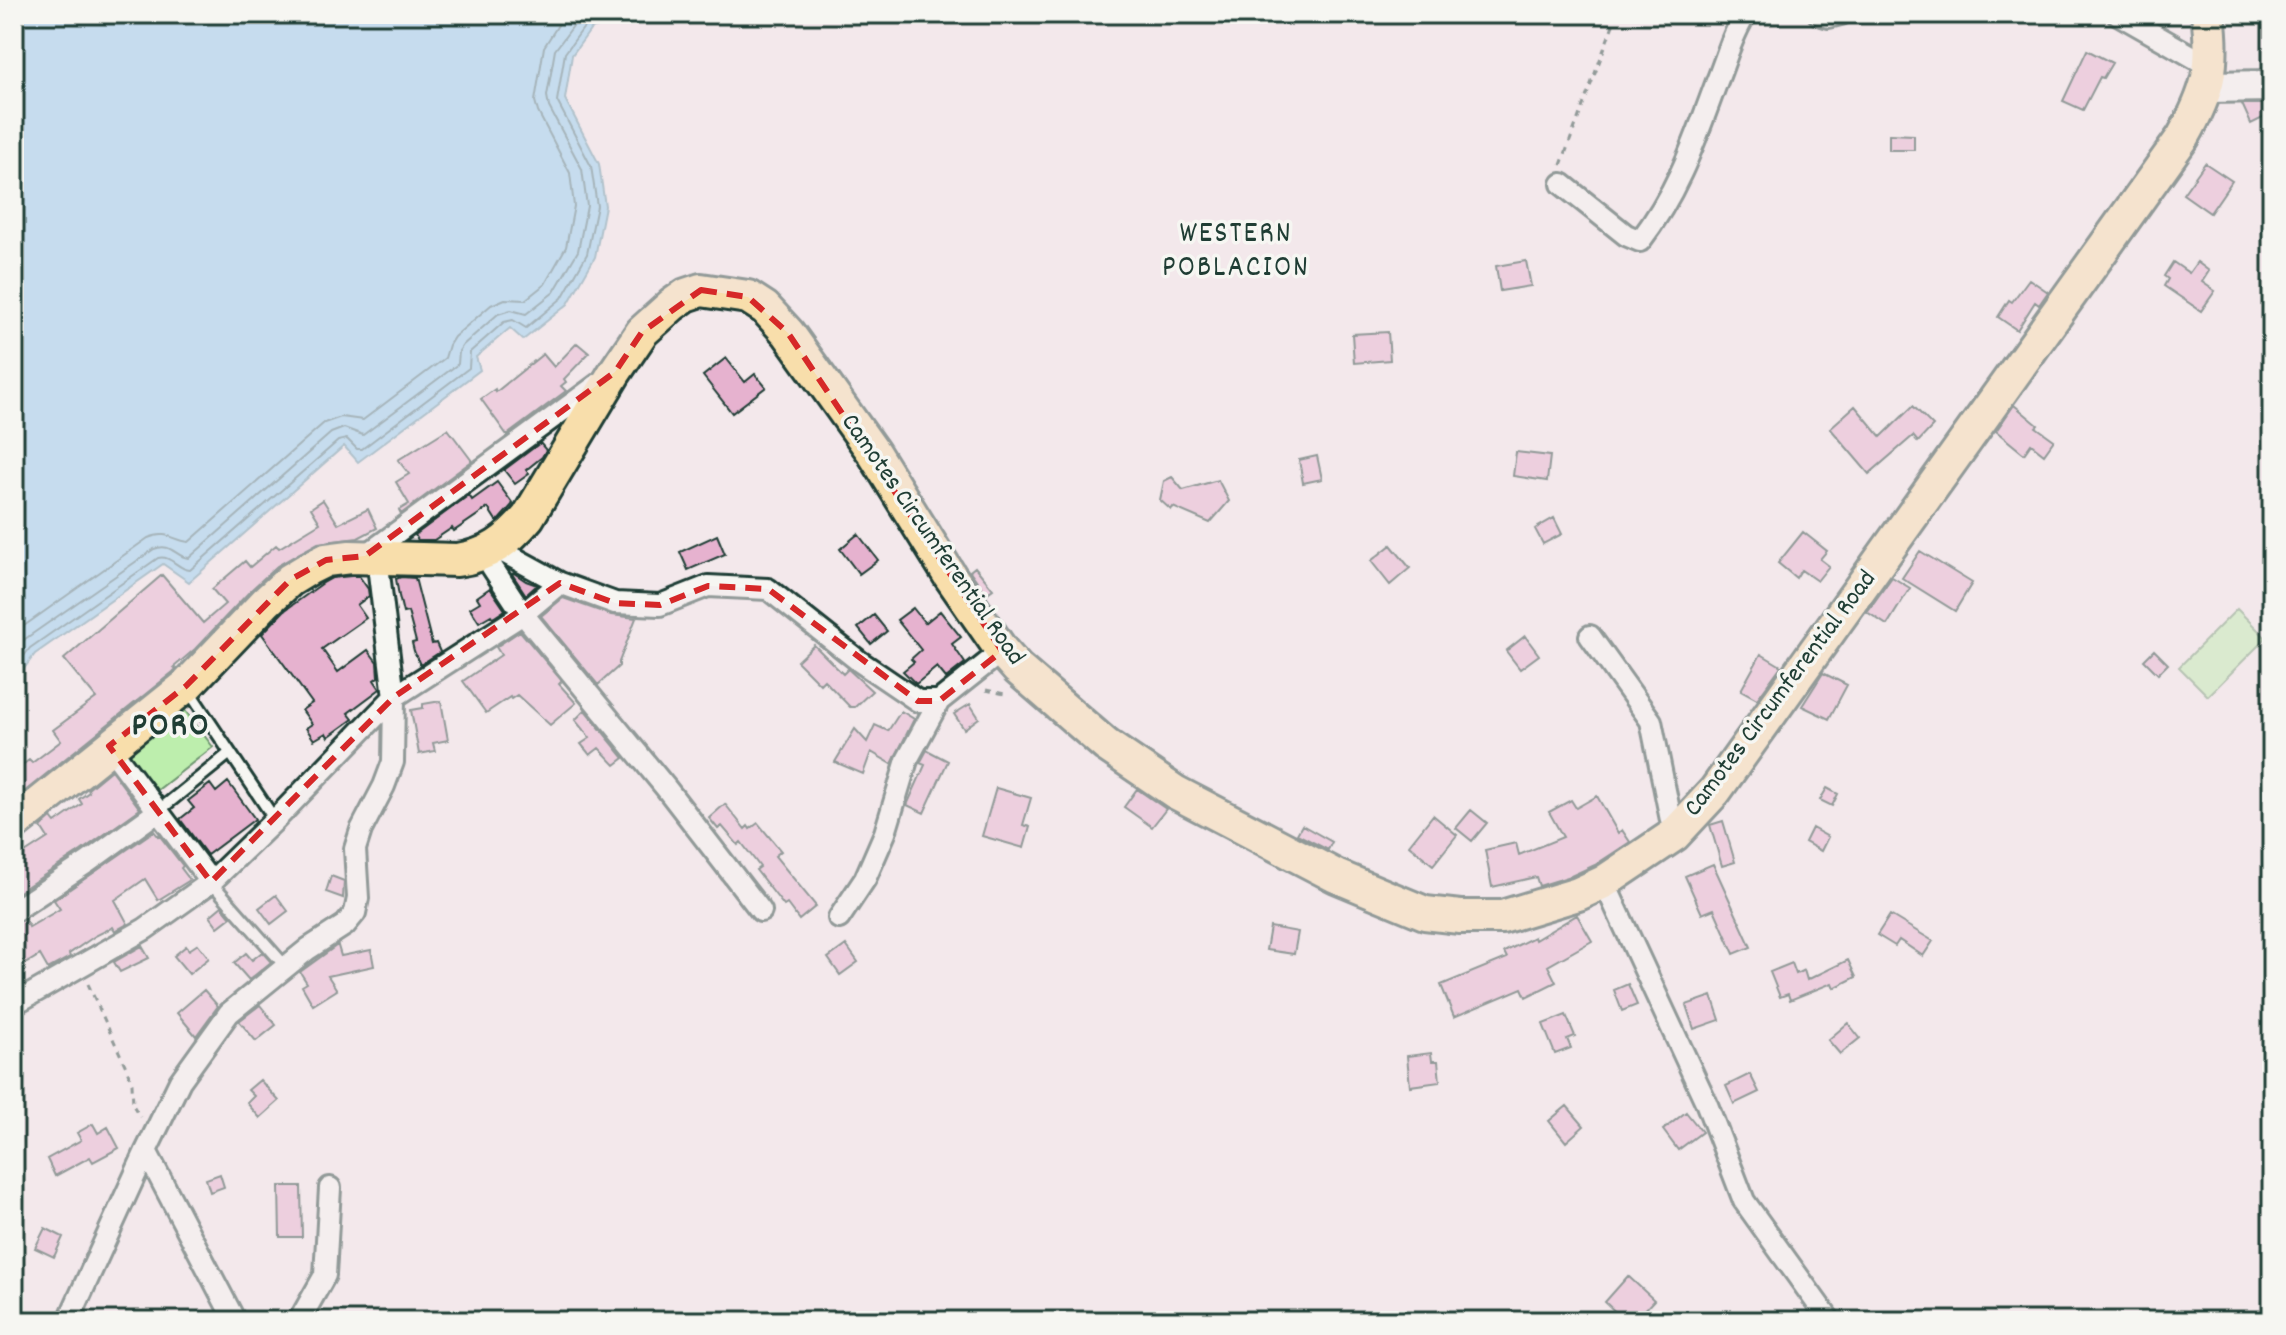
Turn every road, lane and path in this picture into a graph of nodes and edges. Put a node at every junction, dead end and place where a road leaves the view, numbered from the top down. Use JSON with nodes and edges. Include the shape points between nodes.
{"nodes":[{"id":1,"x":1617,"y":14,"type":"edge"},
{"id":2,"x":1746,"y":14,"type":"edge"},
{"id":3,"x":1819,"y":14,"type":"edge"},
{"id":4,"x":1841,"y":14,"type":"edge"},
{"id":5,"x":2118,"y":14,"type":"edge"},
{"id":6,"x":2208,"y":14,"type":"edge"},
{"id":7,"x":2209,"y":77,"type":"junction"},
{"id":8,"x":2272,"y":86,"type":"edge"},
{"id":9,"x":1562,"y":184,"type":"joint"},
{"id":10,"x":615,"y":372,"type":"junction"},
{"id":11,"x":493,"y":549,"type":"junction"},
{"id":12,"x":371,"y":556,"type":"junction"},
{"id":13,"x":560,"y":583,"type":"junction"},
{"id":14,"x":523,"y":614,"type":"junction"},
{"id":15,"x":1590,"y":636,"type":"dead end"},
{"id":16,"x":1002,"y":651,"type":"junction"},
{"id":17,"x":186,"y":686,"type":"junction"},
{"id":18,"x":394,"y":697,"type":"junction"},
{"id":19,"x":939,"y":701,"type":"junction"},
{"id":20,"x":109,"y":746,"type":"junction"},
{"id":21,"x":230,"y":753,"type":"junction"},
{"id":22,"x":157,"y":812,"type":"junction"},
{"id":23,"x":275,"y":820,"type":"junction"},
{"id":24,"x":14,"y":824,"type":"edge"},
{"id":25,"x":1674,"y":835,"type":"junction"},
{"id":26,"x":211,"y":882,"type":"junction"},
{"id":27,"x":1604,"y":882,"type":"junction"},
{"id":28,"x":14,"y":911,"type":"edge"},
{"id":29,"x":761,"y":911,"type":"dead end"},
{"id":30,"x":839,"y":918,"type":"dead end"},
{"id":31,"x":79,"y":967,"type":"junction"},
{"id":32,"x":286,"y":967,"type":"junction"},
{"id":33,"x":14,"y":1004,"type":"edge"},
{"id":34,"x":150,"y":1144,"type":"junction"},
{"id":35,"x":330,"y":1188,"type":"dead end"},
{"id":36,"x":72,"y":1321,"type":"edge"},
{"id":37,"x":235,"y":1321,"type":"edge"},
{"id":38,"x":299,"y":1321,"type":"edge"},
{"id":39,"x":1830,"y":1321,"type":"edge"}],
"edges":[{"from":1,"to":9,"type":"path","via":[[1559,171]]},
{"from":2,"to":9,"type":"street","via":[[1679,179],[1640,241]]},
{"from":3,"to":4,"type":"street"},
{"from":5,"to":7,"type":"street"},
{"from":6,"to":7,"type":"main road","name":"Camotes Circumferential Road"},
{"from":7,"to":8,"type":"main road"},
{"from":7,"to":25,"type":"main road","name":"Camotes Circumferential Road","via":[[2197,113],[2165,163],[1715,791]]},
{"from":10,"to":11,"type":"main road","name":"Camotes Circumferential Road","via":[[528,517]]},
{"from":10,"to":12,"type":"street"},
{"from":10,"to":16,"type":"main road","name":"Camotes Circumferential Road","via":[[642,332],[686,295],[725,292],[765,308],[873,452]]},
{"from":11,"to":12,"type":"main road","via":[[457,560]]},
{"from":11,"to":13,"type":"street"},
{"from":11,"to":14,"type":"street","via":[[492,567]]},
{"from":12,"to":17,"type":"main road","via":[[326,560],[290,580]]},
{"from":12,"to":18,"type":"street"},
{"from":13,"to":14,"type":"street"},
{"from":13,"to":19,"type":"street","via":[[615,603],[660,605],[708,586],[768,589],[918,701]]},
{"from":14,"to":18,"type":"street"},
{"from":14,"to":29,"type":"street"},
{"from":15,"to":25,"type":"street","via":[[1651,721]]},
{"from":16,"to":19,"type":"street"},
{"from":16,"to":27,"type":"main road","name":"Camotes Circumferential Road","via":[[1106,745],[1175,792],[1336,876],[1425,913],[1502,917]]},
{"from":17,"to":20,"type":"main road"},
{"from":17,"to":21,"type":"lane"},
{"from":18,"to":23,"type":"street"},
{"from":18,"to":32,"type":"street","via":[[393,762],[355,849],[355,913]]},
{"from":19,"to":30,"type":"street","via":[[907,760],[865,879]]},
{"from":20,"to":22,"type":"street"},
{"from":20,"to":24,"type":"main road"},
{"from":21,"to":22,"type":"lane"},
{"from":21,"to":23,"type":"lane"},
{"from":22,"to":26,"type":"street"},
{"from":22,"to":28,"type":"street"},
{"from":23,"to":26,"type":"street"},
{"from":25,"to":27,"type":"main road","name":"Camotes Circumferential Road"},
{"from":26,"to":31,"type":"street"},
{"from":26,"to":32,"type":"lane"},
{"from":27,"to":39,"type":"street","via":[[1706,1102],[1744,1201]]},
{"from":31,"to":33,"type":"street"},
{"from":31,"to":34,"type":"path","via":[[126,1067],[133,1105]]},
{"from":32,"to":34,"type":"street","via":[[229,1013],[180,1081]]},
{"from":34,"to":36,"type":"street"},
{"from":34,"to":37,"type":"street"},
{"from":35,"to":38,"type":"street","via":[[325,1275]]}]}
